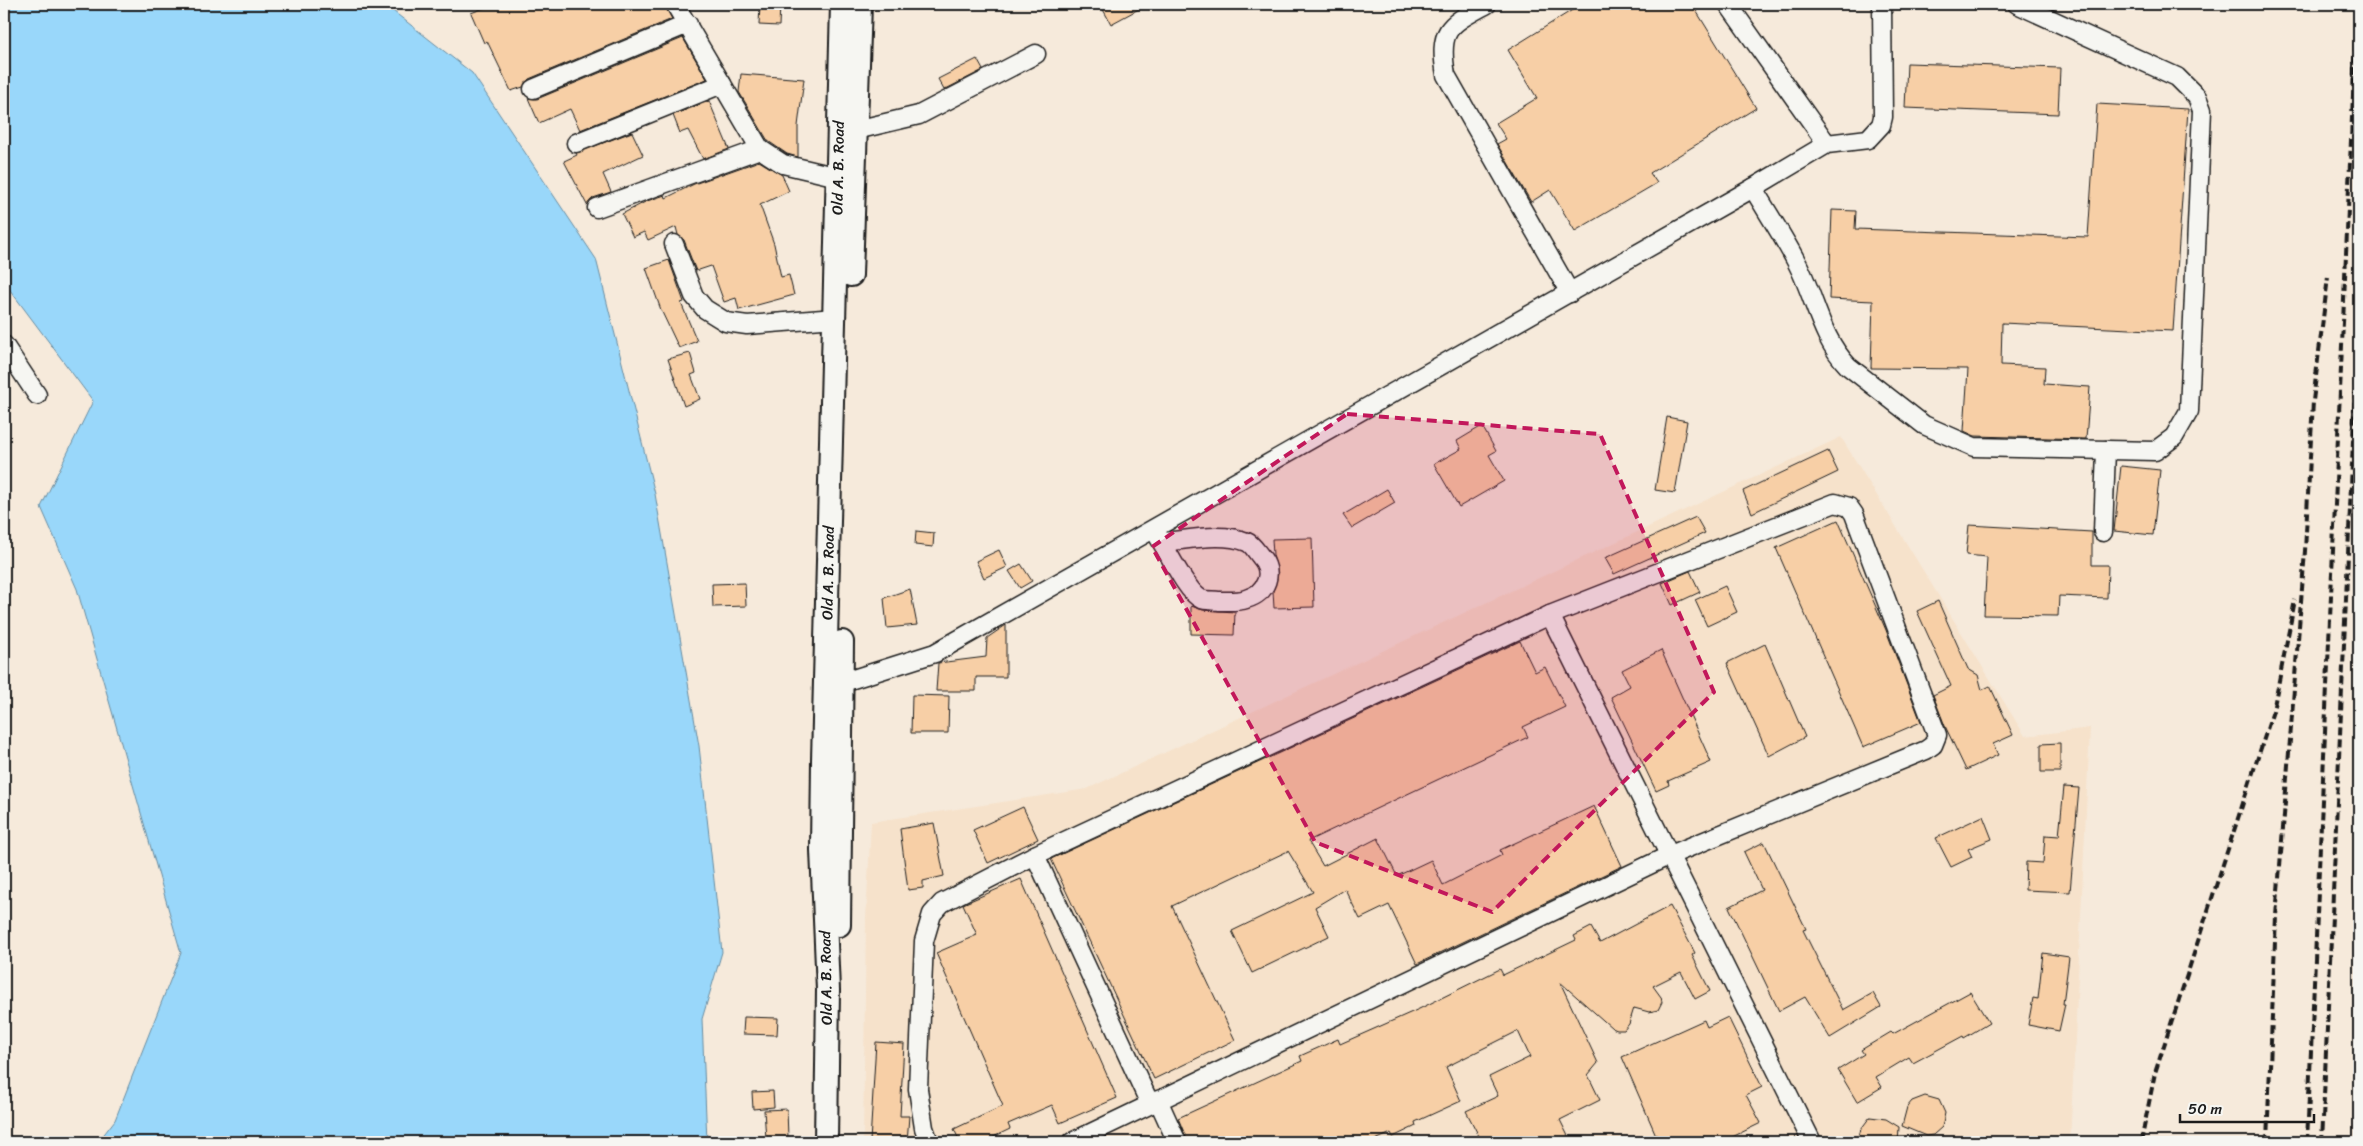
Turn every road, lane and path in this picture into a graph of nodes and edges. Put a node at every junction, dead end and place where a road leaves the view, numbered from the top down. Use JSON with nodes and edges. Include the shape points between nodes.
{"nodes":[{"id":1,"x":675,"y":4,"type":"edge"},
{"id":2,"x":842,"y":4,"type":"edge"},
{"id":3,"x":860,"y":4,"type":"edge"},
{"id":4,"x":1487,"y":4,"type":"edge"},
{"id":5,"x":1728,"y":4,"type":"edge"},
{"id":6,"x":1882,"y":4,"type":"edge"},
{"id":7,"x":2017,"y":4,"type":"edge"},
{"id":8,"x":688,"y":24,"type":"junction"},
{"id":9,"x":1036,"y":54,"type":"dead end"},
{"id":10,"x":722,"y":84,"type":"junction"},
{"id":11,"x":533,"y":89,"type":"dead end"},
{"id":12,"x":856,"y":130,"type":"junction"},
{"id":13,"x":576,"y":143,"type":"dead end"},
{"id":14,"x":1827,"y":144,"type":"junction"},
{"id":15,"x":760,"y":149,"type":"junction"},
{"id":16,"x":838,"y":177,"type":"junction"},
{"id":17,"x":1753,"y":188,"type":"junction"},
{"id":18,"x":597,"y":208,"type":"dead end"},
{"id":19,"x":674,"y":244,"type":"dead end"},
{"id":20,"x":1570,"y":293,"type":"junction"},
{"id":21,"x":835,"y":318,"type":"junction"},
{"id":22,"x":4,"y":345,"type":"edge"},
{"id":23,"x":37,"y":395,"type":"dead end"},
{"id":24,"x":2106,"y":450,"type":"junction"},
{"id":25,"x":2103,"y":532,"type":"dead end"},
{"id":26,"x":1159,"y":536,"type":"junction"},
{"id":27,"x":1550,"y":615,"type":"junction"},
{"id":28,"x":834,"y":685,"type":"junction"},
{"id":29,"x":1035,"y":855,"type":"junction"},
{"id":30,"x":1668,"y":856,"type":"junction"},
{"id":31,"x":1154,"y":1102,"type":"junction"},
{"id":32,"x":826,"y":1142,"type":"edge"},
{"id":33,"x":838,"y":1142,"type":"edge"},
{"id":34,"x":929,"y":1142,"type":"edge"},
{"id":35,"x":1072,"y":1142,"type":"edge"},
{"id":36,"x":1177,"y":1142,"type":"edge"},
{"id":37,"x":1812,"y":1142,"type":"edge"}],
"edges":[{"from":1,"to":8,"type":"street"},
{"from":2,"to":16,"type":"main road","name":"Old A. B. Road"},
{"from":3,"to":12,"type":"main road","name":"Old A. B. Road"},
{"from":4,"to":20,"type":"street","via":[[1453,23],[1444,37],[1442,53],[1446,75]]},
{"from":5,"to":14,"type":"street"},
{"from":6,"to":14,"type":"street","via":[[1881,126],[1868,139]]},
{"from":7,"to":24,"type":"street","via":[[2177,77],[2197,97],[2202,110],[2189,411],[2174,437],[2155,451]]},
{"from":8,"to":10,"type":"street"},
{"from":8,"to":11,"type":"street"},
{"from":9,"to":12,"type":"street","via":[[919,115]]},
{"from":10,"to":13,"type":"street"},
{"from":10,"to":15,"type":"street"},
{"from":12,"to":28,"type":"main road","name":"Old A. B. Road","via":[[842,562]]},
{"from":14,"to":17,"type":"street"},
{"from":15,"to":16,"type":"street","via":[[783,164]]},
{"from":15,"to":18,"type":"street"},
{"from":16,"to":21,"type":"main road","name":"Old A. B. Road"},
{"from":17,"to":20,"type":"street"},
{"from":17,"to":24,"type":"street","via":[[1796,260],[1838,356],[1924,425],[1974,447]]},
{"from":19,"to":21,"type":"street","via":[[694,296],[705,309],[726,322],[747,325]]},
{"from":20,"to":26,"type":"street"},
{"from":21,"to":28,"type":"main road","name":"Old A. B. Road"},
{"from":22,"to":23,"type":"street"},
{"from":24,"to":25,"type":"street"},
{"from":26,"to":26,"type":"street","via":[[1192,592],[1201,599],[1246,599],[1268,583],[1268,571],[1262,558],[1248,543],[1211,537]]},
{"from":26,"to":28,"type":"street","via":[[935,653]]},
{"from":27,"to":29,"type":"street"},
{"from":27,"to":30,"type":"street"},
{"from":27,"to":30,"type":"street","via":[[1835,503],[1848,507],[1854,514],[1933,722],[1937,735],[1933,745]]},
{"from":28,"to":32,"type":"main road","name":"Old A. B. Road","via":[[822,850],[828,990]]},
{"from":28,"to":33,"type":"main road","name":"Old A. B. Road"},
{"from":29,"to":31,"type":"street"},
{"from":29,"to":34,"type":"street","via":[[942,903],[932,914],[924,941],[918,1089]]},
{"from":30,"to":31,"type":"street"},
{"from":30,"to":37,"type":"street"},
{"from":31,"to":35,"type":"street"},
{"from":31,"to":36,"type":"street"}]}
